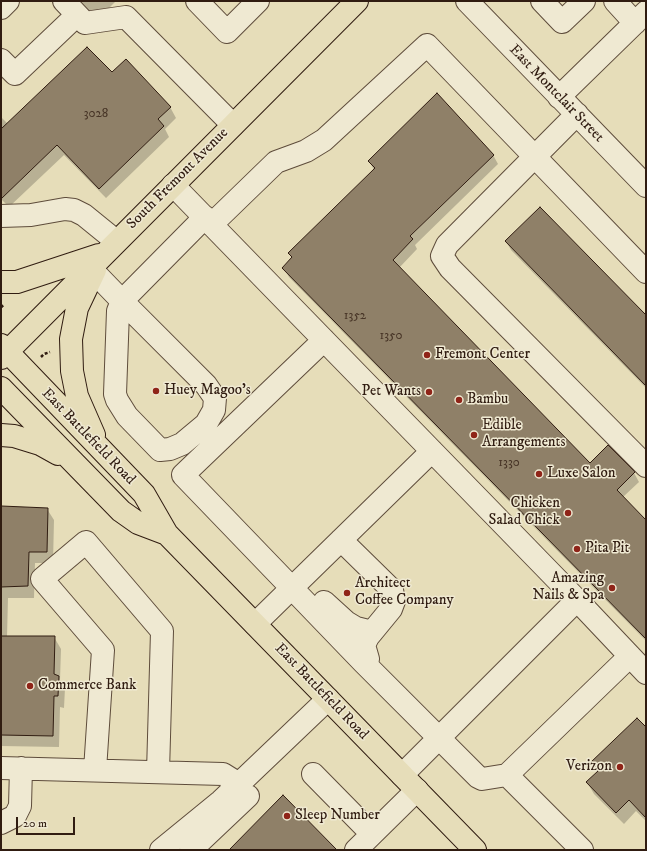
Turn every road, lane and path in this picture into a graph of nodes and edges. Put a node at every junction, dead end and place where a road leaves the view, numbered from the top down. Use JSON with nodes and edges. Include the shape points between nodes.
{"nodes":[{"id":1,"x":8,"y":1,"type":"edge"},
{"id":2,"x":197,"y":1,"type":"edge"},
{"id":3,"x":258,"y":1,"type":"edge"},
{"id":4,"x":357,"y":1,"type":"edge"},
{"id":5,"x":467,"y":1,"type":"edge"},
{"id":6,"x":542,"y":1,"type":"edge"},
{"id":7,"x":584,"y":1,"type":"edge"},
{"id":8,"x":614,"y":1,"type":"edge"},
{"id":9,"x":1,"y":8,"type":"edge"},
{"id":10,"x":71,"y":8,"type":"edge"},
{"id":11,"x":640,"y":18,"type":"edge"},
{"id":12,"x":1,"y":60,"type":"edge"},
{"id":13,"x":559,"y":97,"type":"junction"},
{"id":14,"x":577,"y":114,"type":"junction"},
{"id":15,"x":233,"y":124,"type":"junction"},
{"id":16,"x":534,"y":156,"type":"junction"},
{"id":17,"x":173,"y":184,"type":"junction"},
{"id":18,"x":646,"y":186,"type":"edge"},
{"id":19,"x":1,"y":216,"type":"edge"},
{"id":20,"x":208,"y":221,"type":"junction"},
{"id":21,"x":105,"y":255,"type":"junction"},
{"id":22,"x":646,"y":272,"type":"edge"},
{"id":23,"x":1,"y":282,"type":"edge"},
{"id":24,"x":122,"y":301,"type":"junction"},
{"id":25,"x":1,"y":305,"type":"edge"},
{"id":26,"x":4,"y":308,"type":"dead end"},
{"id":27,"x":324,"y":340,"type":"junction"},
{"id":28,"x":41,"y":351,"type":"dead end"},
{"id":29,"x":3,"y":352,"type":"edge"},
{"id":30,"x":53,"y":352,"type":"dead end"},
{"id":31,"x":44,"y":354,"type":"junction"},
{"id":32,"x":38,"y":360,"type":"dead end"},
{"id":33,"x":1,"y":388,"type":"edge"},
{"id":34,"x":215,"y":398,"type":"junction"},
{"id":35,"x":239,"y":422,"type":"junction"},
{"id":36,"x":1,"y":435,"type":"edge"},
{"id":37,"x":101,"y":450,"type":"junction"},
{"id":38,"x":160,"y":450,"type":"junction"},
{"id":39,"x":432,"y":451,"type":"junction"},
{"id":40,"x":72,"y":461,"type":"junction"},
{"id":41,"x":646,"y":466,"type":"edge"},
{"id":42,"x":183,"y":475,"type":"junction"},
{"id":43,"x":167,"y":534,"type":"junction"},
{"id":44,"x":341,"y":540,"type":"junction"},
{"id":45,"x":295,"y":592,"type":"junction"},
{"id":46,"x":577,"y":600,"type":"junction"},
{"id":47,"x":255,"y":624,"type":"junction"},
{"id":48,"x":372,"y":632,"type":"junction"},
{"id":49,"x":630,"y":656,"type":"junction"},
{"id":50,"x":368,"y":659,"type":"dead end"},
{"id":51,"x":646,"y":672,"type":"edge"},
{"id":52,"x":333,"y":704,"type":"junction"},
{"id":53,"x":439,"y":738,"type":"junction"},
{"id":54,"x":11,"y":768,"type":"edge"},
{"id":55,"x":95,"y":770,"type":"junction"},
{"id":56,"x":158,"y":772,"type":"junction"},
{"id":57,"x":312,"y":774,"type":"dead end"},
{"id":58,"x":507,"y":775,"type":"junction"},
{"id":59,"x":410,"y":783,"type":"junction"},
{"id":60,"x":239,"y":784,"type":"junction"},
{"id":61,"x":1,"y":823,"type":"edge"},
{"id":62,"x":372,"y":834,"type":"junction"},
{"id":63,"x":161,"y":850,"type":"edge"},
{"id":64,"x":191,"y":850,"type":"edge"},
{"id":65,"x":356,"y":850,"type":"edge"},
{"id":66,"x":475,"y":850,"type":"edge"},
{"id":67,"x":582,"y":850,"type":"edge"}],
"edges":[{"from":1,"to":9,"type":"street"},
{"from":2,"to":3,"type":"street","via":[[227,32]]},
{"from":4,"to":15,"type":"main road","name":"South Fremont Avenue"},
{"from":5,"to":13,"type":"street","name":"East Montclair Street"},
{"from":6,"to":7,"type":"street","via":[[562,22]]},
{"from":8,"to":11,"type":"street"},
{"from":10,"to":12,"type":"street","via":[[15,74]]},
{"from":10,"to":15,"type":"street","via":[[85,23],[126,17]]},
{"from":11,"to":13,"type":"street"},
{"from":13,"to":14,"type":"street","name":"East Montclair Street"},
{"from":14,"to":16,"type":"street"},
{"from":14,"to":18,"type":"street","name":"East Montclair Street"},
{"from":15,"to":17,"type":"main road","name":"South Fremont Avenue"},
{"from":16,"to":20,"type":"street","via":[[427,45],[324,140],[306,151],[276,162]]},
{"from":16,"to":22,"type":"street"},
{"from":16,"to":41,"type":"street","via":[[447,245],[442,256],[450,268]]},
{"from":17,"to":20,"type":"street"},
{"from":17,"to":21,"type":"main road","name":"South Fremont Avenue"},
{"from":19,"to":21,"type":"street","via":[[74,210],[84,215]]},
{"from":20,"to":24,"type":"street"},
{"from":20,"to":27,"type":"street"},
{"from":21,"to":23,"type":"main road","via":[[17,282]]},
{"from":21,"to":24,"type":"street"},
{"from":21,"to":29,"type":"main road","name":"South Fremont Avenue"},
{"from":21,"to":37,"type":"main road","via":[[77,308],[71,339],[72,371],[77,396]]},
{"from":24,"to":34,"type":"street","via":[[206,385]]},
{"from":24,"to":38,"type":"street","via":[[118,311],[117,400],[127,416]]},
{"from":25,"to":26,"type":"path"},
{"from":27,"to":35,"type":"street"},
{"from":27,"to":39,"type":"street"},
{"from":28,"to":31,"type":"path"},
{"from":29,"to":37,"type":"main road","name":"East Battlefield Road"},
{"from":30,"to":31,"type":"path"},
{"from":31,"to":32,"type":"path"},
{"from":33,"to":40,"type":"main road","name":"East Battlefield Road"},
{"from":34,"to":35,"type":"street"},
{"from":34,"to":38,"type":"street","via":[[214,410],[206,424],[182,444]]},
{"from":35,"to":42,"type":"street"},
{"from":36,"to":40,"type":"main road","via":[[40,444]]},
{"from":37,"to":43,"type":"main road","name":"East Battlefield Road","via":[[144,494]]},
{"from":38,"to":42,"type":"street"},
{"from":39,"to":44,"type":"street"},
{"from":39,"to":46,"type":"street"},
{"from":40,"to":43,"type":"main road","name":"East Battlefield Road","via":[[121,511],[138,523]]},
{"from":42,"to":45,"type":"street"},
{"from":43,"to":47,"type":"main road","name":"East Battlefield Road"},
{"from":44,"to":45,"type":"street"},
{"from":44,"to":48,"type":"street","via":[[392,590],[394,601],[391,609]]},
{"from":45,"to":47,"type":"street"},
{"from":45,"to":48,"type":"street","via":[[322,600],[346,622],[356,628]]},
{"from":45,"to":53,"type":"street"},
{"from":46,"to":49,"type":"street"},
{"from":46,"to":53,"type":"street"},
{"from":47,"to":52,"type":"main road","name":"East Battlefield Road"},
{"from":48,"to":50,"type":"street","via":[[364,645]]},
{"from":49,"to":51,"type":"street"},
{"from":49,"to":58,"type":"street"},
{"from":52,"to":59,"type":"main road","name":"East Battlefield Road"},
{"from":52,"to":60,"type":"street"},
{"from":52,"to":64,"type":"street"},
{"from":53,"to":58,"type":"street","via":[[478,777],[482,779]]},
{"from":53,"to":59,"type":"street"},
{"from":54,"to":55,"type":"street"},
{"from":54,"to":61,"type":"street","via":[[20,806],[15,816]]},
{"from":55,"to":56,"type":"street"},
{"from":55,"to":56,"type":"street","via":[[103,650],[42,579],[86,542],[162,631]]},
{"from":56,"to":60,"type":"street","via":[[223,774]]},
{"from":57,"to":62,"type":"street"},
{"from":58,"to":67,"type":"street"},
{"from":59,"to":62,"type":"street"},
{"from":59,"to":66,"type":"main road","name":"East Battlefield Road"},
{"from":60,"to":63,"type":"street"},
{"from":62,"to":65,"type":"street"}]}
